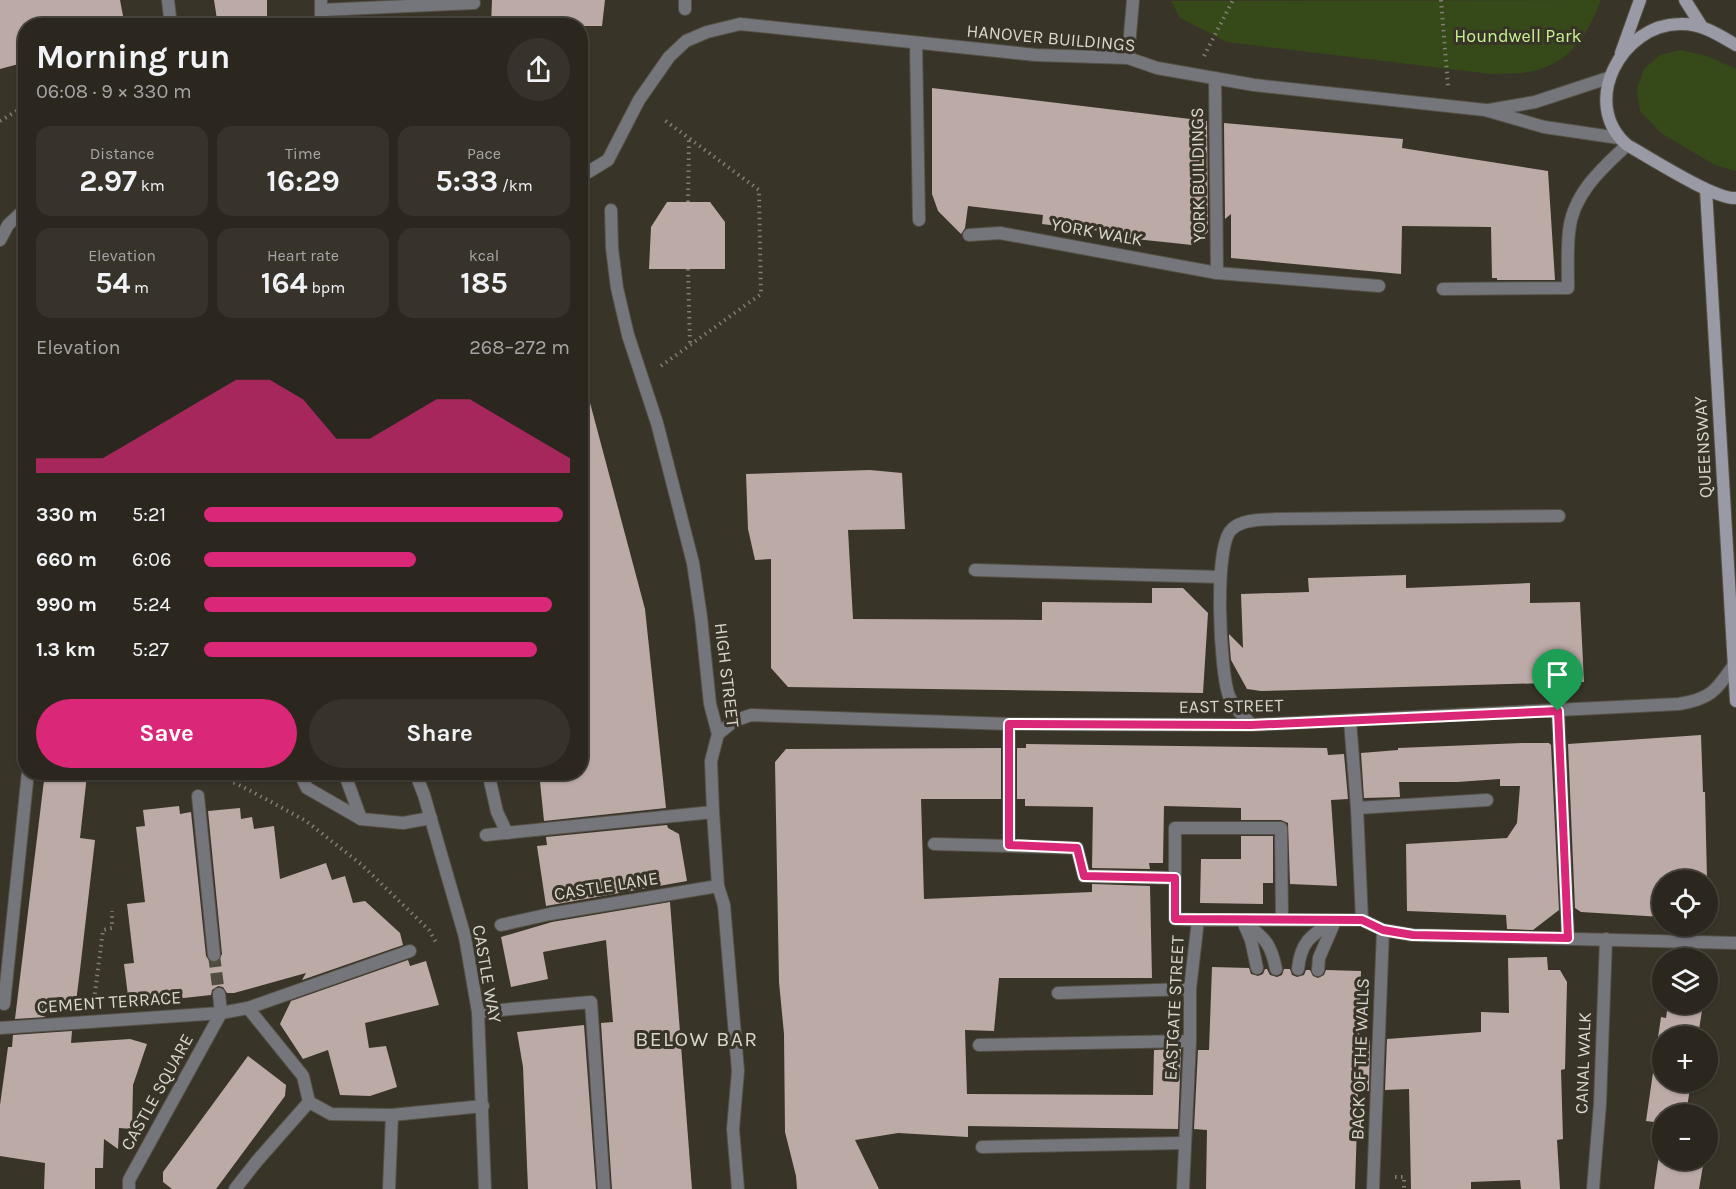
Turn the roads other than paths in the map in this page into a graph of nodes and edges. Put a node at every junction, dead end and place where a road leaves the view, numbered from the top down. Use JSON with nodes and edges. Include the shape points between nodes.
{"nodes":[{"id":1,"x":168,"y":0,"type":"edge"},
{"id":2,"x":1133,"y":0,"type":"edge"},
{"id":3,"x":1640,"y":0,"type":"edge"},
{"id":4,"x":1685,"y":0,"type":"edge"},
{"id":5,"x":474,"y":3,"type":"dead end"},
{"id":6,"x":321,"y":5,"type":"edge"},
{"id":7,"x":170,"y":18,"type":"edge"},
{"id":8,"x":1702,"y":27,"type":"junction"},
{"id":9,"x":916,"y":43,"type":"junction"},
{"id":10,"x":1736,"y":45,"type":"edge"},
{"id":11,"x":1621,"y":54,"type":"junction"},
{"id":12,"x":1128,"y":58,"type":"junction"},
{"id":13,"x":1215,"y":78,"type":"junction"},
{"id":14,"x":1608,"y":78,"type":"junction"},
{"id":15,"x":1485,"y":110,"type":"junction"},
{"id":16,"x":1623,"y":142,"type":"junction"},
{"id":17,"x":588,"y":172,"type":"edge"},
{"id":18,"x":1706,"y":190,"type":"junction"},
{"id":19,"x":1736,"y":198,"type":"edge"},
{"id":20,"x":611,"y":210,"type":"dead end"},
{"id":21,"x":18,"y":216,"type":"edge"},
{"id":22,"x":919,"y":220,"type":"dead end"},
{"id":23,"x":969,"y":236,"type":"dead end"},
{"id":24,"x":0,"y":240,"type":"edge"},
{"id":25,"x":1218,"y":273,"type":"junction"},
{"id":26,"x":1379,"y":286,"type":"dead end"},
{"id":27,"x":1443,"y":289,"type":"dead end"},
{"id":28,"x":1559,"y":516,"type":"dead end"},
{"id":29,"x":975,"y":570,"type":"dead end"},
{"id":30,"x":1220,"y":577,"type":"junction"},
{"id":31,"x":1733,"y":666,"type":"junction"},
{"id":32,"x":1736,"y":701,"type":"edge"},
{"id":33,"x":1558,"y":711,"type":"junction"},
{"id":34,"x":1350,"y":721,"type":"junction"},
{"id":35,"x":1009,"y":724,"type":"junction"},
{"id":36,"x":1251,"y":725,"type":"junction"},
{"id":37,"x":718,"y":734,"type":"junction"},
{"id":38,"x":27,"y":780,"type":"edge"},
{"id":39,"x":303,"y":780,"type":"edge"},
{"id":40,"x":347,"y":780,"type":"edge"},
{"id":41,"x":418,"y":780,"type":"edge"},
{"id":42,"x":490,"y":780,"type":"edge"},
{"id":43,"x":198,"y":796,"type":"dead end"},
{"id":44,"x":1487,"y":800,"type":"dead end"},
{"id":45,"x":1357,"y":808,"type":"junction"},
{"id":46,"x":712,"y":812,"type":"junction"},
{"id":47,"x":431,"y":818,"type":"junction"},
{"id":48,"x":361,"y":819,"type":"junction"},
{"id":49,"x":507,"y":833,"type":"junction"},
{"id":50,"x":486,"y":835,"type":"dead end"},
{"id":51,"x":934,"y":844,"type":"dead end"},
{"id":52,"x":1009,"y":845,"type":"junction"},
{"id":53,"x":1175,"y":878,"type":"junction"},
{"id":54,"x":718,"y":886,"type":"junction"},
{"id":55,"x":1198,"y":920,"type":"junction"},
{"id":56,"x":1242,"y":920,"type":"junction"},
{"id":57,"x":1282,"y":920,"type":"junction"},
{"id":58,"x":1335,"y":920,"type":"junction"},
{"id":59,"x":1362,"y":920,"type":"junction"},
{"id":60,"x":501,"y":926,"type":"dead end"},
{"id":61,"x":1383,"y":930,"type":"junction"},
{"id":62,"x":1568,"y":938,"type":"junction"},
{"id":63,"x":1606,"y":939,"type":"junction"},
{"id":64,"x":1736,"y":943,"type":"edge"},
{"id":65,"x":410,"y":951,"type":"road end"},
{"id":66,"x":214,"y":955,"type":"tunnel mouth"},
{"id":67,"x":1257,"y":968,"type":"dead end"},
{"id":68,"x":1276,"y":969,"type":"dead end"},
{"id":69,"x":1298,"y":969,"type":"dead end"},
{"id":70,"x":1318,"y":970,"type":"dead end"},
{"id":71,"x":1190,"y":988,"type":"junction"},
{"id":72,"x":1058,"y":993,"type":"dead end"},
{"id":73,"x":219,"y":994,"type":"tunnel mouth"},
{"id":74,"x":4,"y":1004,"type":"dead end"},
{"id":75,"x":248,"y":1008,"type":"junction"},
{"id":76,"x":478,"y":1012,"type":"junction"},
{"id":77,"x":221,"y":1013,"type":"junction"},
{"id":78,"x":0,"y":1028,"type":"edge"},
{"id":79,"x":1190,"y":1041,"type":"junction"},
{"id":80,"x":979,"y":1045,"type":"dead end"},
{"id":81,"x":309,"y":1102,"type":"junction"},
{"id":82,"x":483,"y":1106,"type":"junction"},
{"id":83,"x":392,"y":1115,"type":"junction"},
{"id":84,"x":1184,"y":1143,"type":"junction"},
{"id":85,"x":982,"y":1147,"type":"dead end"},
{"id":86,"x":129,"y":1189,"type":"edge"},
{"id":87,"x":235,"y":1189,"type":"edge"},
{"id":88,"x":389,"y":1189,"type":"edge"},
{"id":89,"x":485,"y":1189,"type":"edge"},
{"id":90,"x":604,"y":1189,"type":"edge"},
{"id":91,"x":738,"y":1189,"type":"edge"},
{"id":92,"x":1182,"y":1189,"type":"edge"},
{"id":93,"x":1373,"y":1189,"type":"edge"},
{"id":94,"x":1593,"y":1189,"type":"edge"}],
"edges":[{"from":1,"to":7,"type":"street"},
{"from":2,"to":12,"type":"street"},
{"from":3,"to":11,"type":"street"},
{"from":4,"to":8,"type":"street"},
{"from":5,"to":6,"type":"street"},
{"from":8,"to":10,"type":"street"},
{"from":8,"to":11,"type":"street","via":[[1681,23],[1662,26]]},
{"from":9,"to":12,"type":"street","name":"HANOVER BUILDINGS","via":[[1036,56]]},
{"from":9,"to":17,"type":"street","name":"HANOVER BUILDINGS","via":[[740,24],[707,32],[686,41],[658,70],[608,160]]},
{"from":9,"to":22,"type":"street"},
{"from":11,"to":14,"type":"street"},
{"from":12,"to":13,"type":"street","name":"HANOVER BUILDINGS","via":[[1157,68]]},
{"from":13,"to":15,"type":"street","name":"HANOVER BUILDINGS","via":[[1254,86]]},
{"from":13,"to":25,"type":"street","name":"YORK BUILDINGS"},
{"from":14,"to":15,"type":"street","name":"HANOVER BUILDINGS","via":[[1535,102]]},
{"from":14,"to":16,"type":"street","via":[[1611,124]]},
{"from":15,"to":16,"type":"street","name":"HANOVER BUILDINGS","via":[[1544,127]]},
{"from":16,"to":18,"type":"street"},
{"from":16,"to":27,"type":"street","via":[[1578,199],[1569,229],[1568,288]]},
{"from":18,"to":19,"type":"street"},
{"from":18,"to":31,"type":"street","name":"QUEENSWAY"},
{"from":20,"to":37,"type":"street","name":"HIGH STREET","via":[[617,288],[693,563],[710,704]]},
{"from":21,"to":24,"type":"street"},
{"from":23,"to":25,"type":"street","name":"YORK WALK","via":[[1000,233]]},
{"from":25,"to":26,"type":"street","name":"YORK WALK"},
{"from":28,"to":30,"type":"street","via":[[1247,522],[1231,530],[1223,546]]},
{"from":29,"to":30,"type":"street"},
{"from":30,"to":36,"type":"street","via":[[1223,676],[1229,696]]},
{"from":31,"to":32,"type":"street","name":"QUEENSWAY"},
{"from":31,"to":33,"type":"street","name":"EAST STREET","via":[[1717,690],[1695,702]]},
{"from":33,"to":34,"type":"street","name":"EAST STREET"},
{"from":33,"to":62,"type":"street"},
{"from":34,"to":36,"type":"street","name":"EAST STREET"},
{"from":34,"to":45,"type":"street"},
{"from":35,"to":36,"type":"street","name":"EAST STREET"},
{"from":35,"to":37,"type":"street","name":"EAST STREET","via":[[752,715],[734,721]]},
{"from":35,"to":52,"type":"street"},
{"from":37,"to":46,"type":"street","name":"HIGH STREET","via":[[711,761]]},
{"from":38,"to":74,"type":"street"},
{"from":39,"to":48,"type":"street","via":[[307,788]]},
{"from":40,"to":48,"type":"street"},
{"from":41,"to":47,"type":"street","name":"CASTLE WAY"},
{"from":42,"to":49,"type":"street","via":[[497,812]]},
{"from":43,"to":66,"type":"street"},
{"from":44,"to":45,"type":"street"},
{"from":45,"to":59,"type":"street"},
{"from":46,"to":49,"type":"street"},
{"from":46,"to":54,"type":"street","name":"HIGH STREET"},
{"from":47,"to":48,"type":"street","via":[[403,823]]},
{"from":47,"to":76,"type":"street","name":"CASTLE WAY","via":[[465,937]]},
{"from":49,"to":50,"type":"street"},
{"from":51,"to":52,"type":"street"},
{"from":52,"to":53,"type":"street","via":[[1077,848],[1084,876]]},
{"from":53,"to":55,"type":"street","via":[[1175,919]]},
{"from":53,"to":57,"type":"street","via":[[1175,828],[1281,828]]},
{"from":54,"to":60,"type":"street","name":"CASTLE LANE"},
{"from":54,"to":91,"type":"street","name":"HIGH STREET","via":[[724,905],[738,1071],[734,1129]]},
{"from":55,"to":56,"type":"street","name":"EASTGATE STREET"},
{"from":55,"to":71,"type":"street","name":"EASTGATE STREET"},
{"from":56,"to":57,"type":"street","name":"EASTGATE STREET"},
{"from":56,"to":67,"type":"street"},
{"from":56,"to":68,"type":"street","via":[[1267,942]]},
{"from":57,"to":58,"type":"street","name":"EASTGATE STREET"},
{"from":58,"to":59,"type":"street","name":"EASTGATE STREET"},
{"from":58,"to":69,"type":"street","via":[[1307,938],[1299,954]]},
{"from":58,"to":70,"type":"street","via":[[1318,957]]},
{"from":59,"to":61,"type":"street"},
{"from":61,"to":62,"type":"street","via":[[1413,935]]},
{"from":61,"to":93,"type":"street","name":"BACK OF THE WALLS"},
{"from":62,"to":63,"type":"street"},
{"from":63,"to":64,"type":"street"},
{"from":63,"to":94,"type":"street","name":"CANAL WALK"},
{"from":65,"to":75,"type":"street"},
{"from":71,"to":72,"type":"street"},
{"from":71,"to":79,"type":"street","name":"EASTGATE STREET"},
{"from":73,"to":77,"type":"street"},
{"from":75,"to":77,"type":"street"},
{"from":75,"to":81,"type":"street","via":[[303,1076]]},
{"from":76,"to":82,"type":"street","name":"CASTLE WAY"},
{"from":76,"to":90,"type":"street","via":[[591,1002]]},
{"from":77,"to":78,"type":"street","name":"CEMENT TERRACE"},
{"from":77,"to":86,"type":"street","name":"CASTLE SQUARE","via":[[129,1180]]},
{"from":79,"to":80,"type":"street"},
{"from":79,"to":84,"type":"street","name":"EASTGATE STREET"},
{"from":81,"to":83,"type":"street","via":[[331,1114]]},
{"from":81,"to":87,"type":"street"},
{"from":82,"to":83,"type":"street"},
{"from":82,"to":89,"type":"street","name":"CASTLE WAY"},
{"from":83,"to":88,"type":"street"},
{"from":84,"to":85,"type":"street"},
{"from":84,"to":92,"type":"street","name":"EASTGATE STREET"}]}
